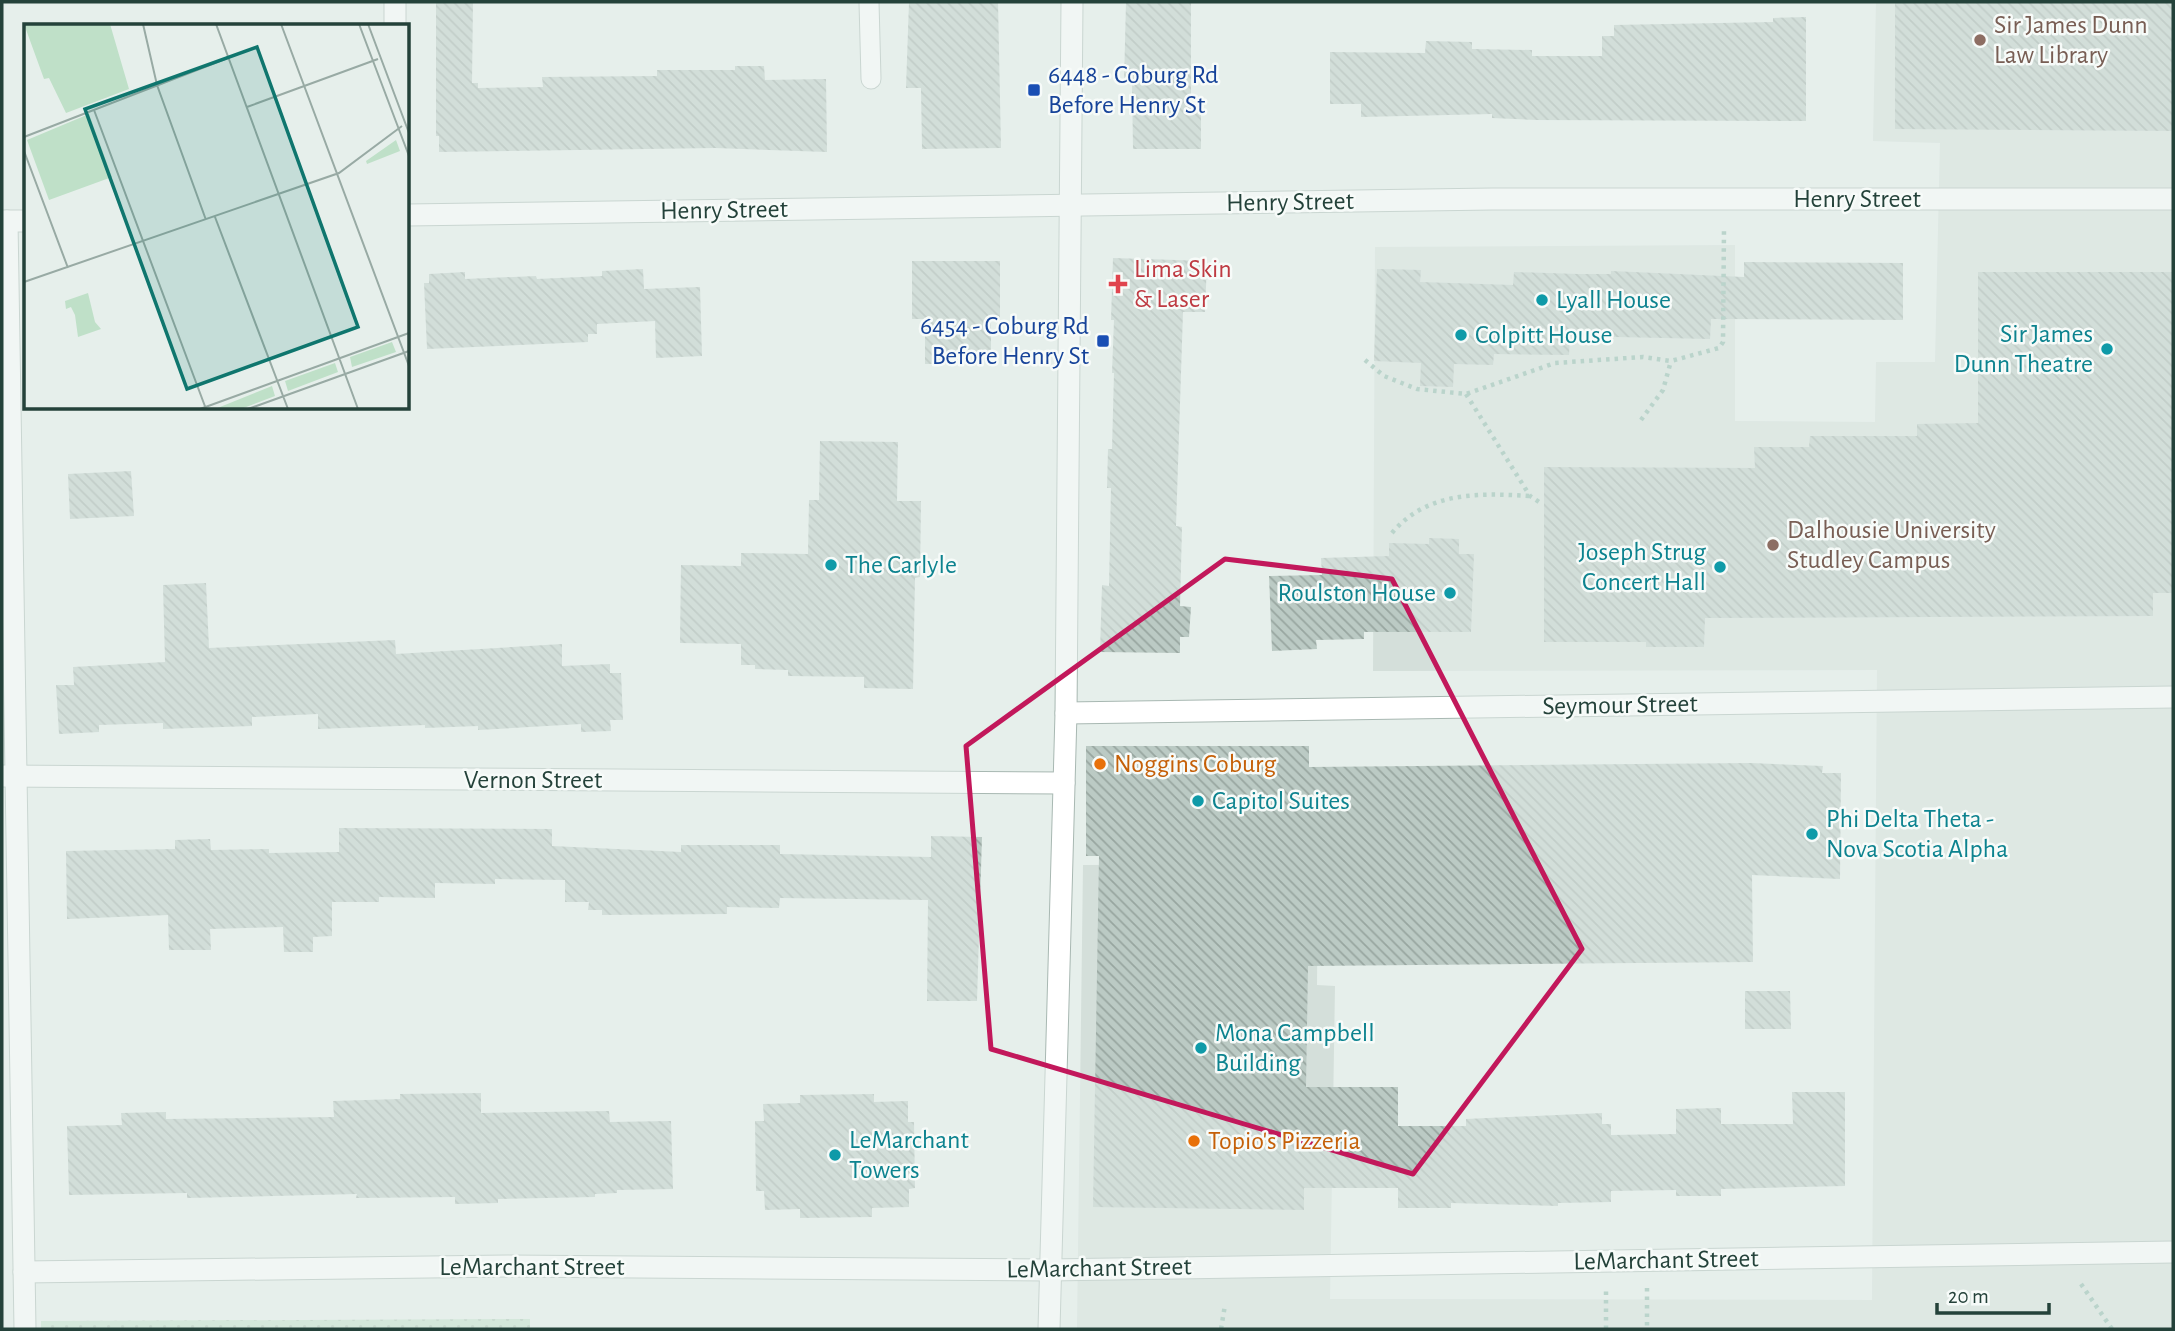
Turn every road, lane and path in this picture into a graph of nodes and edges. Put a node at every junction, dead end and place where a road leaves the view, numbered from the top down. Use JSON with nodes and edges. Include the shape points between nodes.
{"nodes":[{"id":1,"x":395,"y":2,"type":"edge"},
{"id":2,"x":869,"y":2,"type":"edge"},
{"id":3,"x":1072,"y":2,"type":"edge"},
{"id":4,"x":395,"y":24,"type":"edge"},
{"id":5,"x":871,"y":79,"type":"dead end"},
{"id":6,"x":1725,"y":199,"type":"junction"},
{"id":7,"x":2173,"y":199,"type":"edge"},
{"id":8,"x":1071,"y":205,"type":"junction"},
{"id":9,"x":410,"y":215,"type":"edge"},
{"id":10,"x":12,"y":221,"type":"edge"},
{"id":11,"x":1365,"y":360,"type":"dead end"},
{"id":12,"x":1671,"y":361,"type":"junction"},
{"id":13,"x":1466,"y":394,"type":"junction"},
{"id":14,"x":1641,"y":420,"type":"dead end"},
{"id":15,"x":1530,"y":496,"type":"junction"},
{"id":16,"x":1542,"y":504,"type":"dead end"},
{"id":17,"x":1392,"y":533,"type":"dead end"},
{"id":18,"x":2173,"y":697,"type":"edge"},
{"id":19,"x":1066,"y":713,"type":"junction"},
{"id":20,"x":8,"y":777,"type":"edge"},
{"id":21,"x":1064,"y":783,"type":"junction"},
{"id":22,"x":2173,"y":1252,"type":"edge"},
{"id":23,"x":1647,"y":1260,"type":"junction"},
{"id":24,"x":1606,"y":1261,"type":"junction"},
{"id":25,"x":1050,"y":1269,"type":"junction"},
{"id":26,"x":24,"y":1272,"type":"junction"},
{"id":27,"x":1225,"y":1305,"type":"dead end"},
{"id":28,"x":2104,"y":1319,"type":"dead end"},
{"id":29,"x":25,"y":1329,"type":"edge"},
{"id":30,"x":1049,"y":1329,"type":"edge"},
{"id":31,"x":1221,"y":1329,"type":"edge"},
{"id":32,"x":1606,"y":1329,"type":"edge"},
{"id":33,"x":1647,"y":1329,"type":"edge"},
{"id":34,"x":2112,"y":1329,"type":"edge"}],
"edges":[{"from":1,"to":4,"type":"street"},
{"from":2,"to":5,"type":"lane"},
{"from":3,"to":8,"type":"street"},
{"from":6,"to":7,"type":"street","name":"Henry Street"},
{"from":6,"to":8,"type":"street","name":"Henry Street"},
{"from":6,"to":12,"type":"path","via":[[1723,342],[1719,348]]},
{"from":8,"to":9,"type":"street","name":"Henry Street"},
{"from":8,"to":19,"type":"street"},
{"from":10,"to":20,"type":"street"},
{"from":11,"to":13,"type":"path","via":[[1384,376],[1417,389]]},
{"from":12,"to":13,"type":"path","via":[[1643,357],[1555,363]]},
{"from":12,"to":14,"type":"path","via":[[1663,390]]},
{"from":13,"to":15,"type":"path"},
{"from":15,"to":16,"type":"path"},
{"from":15,"to":17,"type":"path","via":[[1491,493],[1432,502],[1404,518]]},
{"from":18,"to":19,"type":"street","name":"Seymour Street"},
{"from":19,"to":21,"type":"street"},
{"from":20,"to":21,"type":"street","name":"Vernon Street"},
{"from":20,"to":26,"type":"street"},
{"from":21,"to":25,"type":"street"},
{"from":22,"to":23,"type":"street","name":"LeMarchant Street"},
{"from":23,"to":24,"type":"street","name":"LeMarchant Street"},
{"from":23,"to":33,"type":"path"},
{"from":24,"to":25,"type":"street","name":"LeMarchant Street"},
{"from":24,"to":32,"type":"path"},
{"from":25,"to":26,"type":"street","name":"LeMarchant Street","via":[[507,1266]]},
{"from":25,"to":30,"type":"street"},
{"from":26,"to":29,"type":"street"},
{"from":27,"to":31,"type":"path"},
{"from":28,"to":34,"type":"path"}]}
